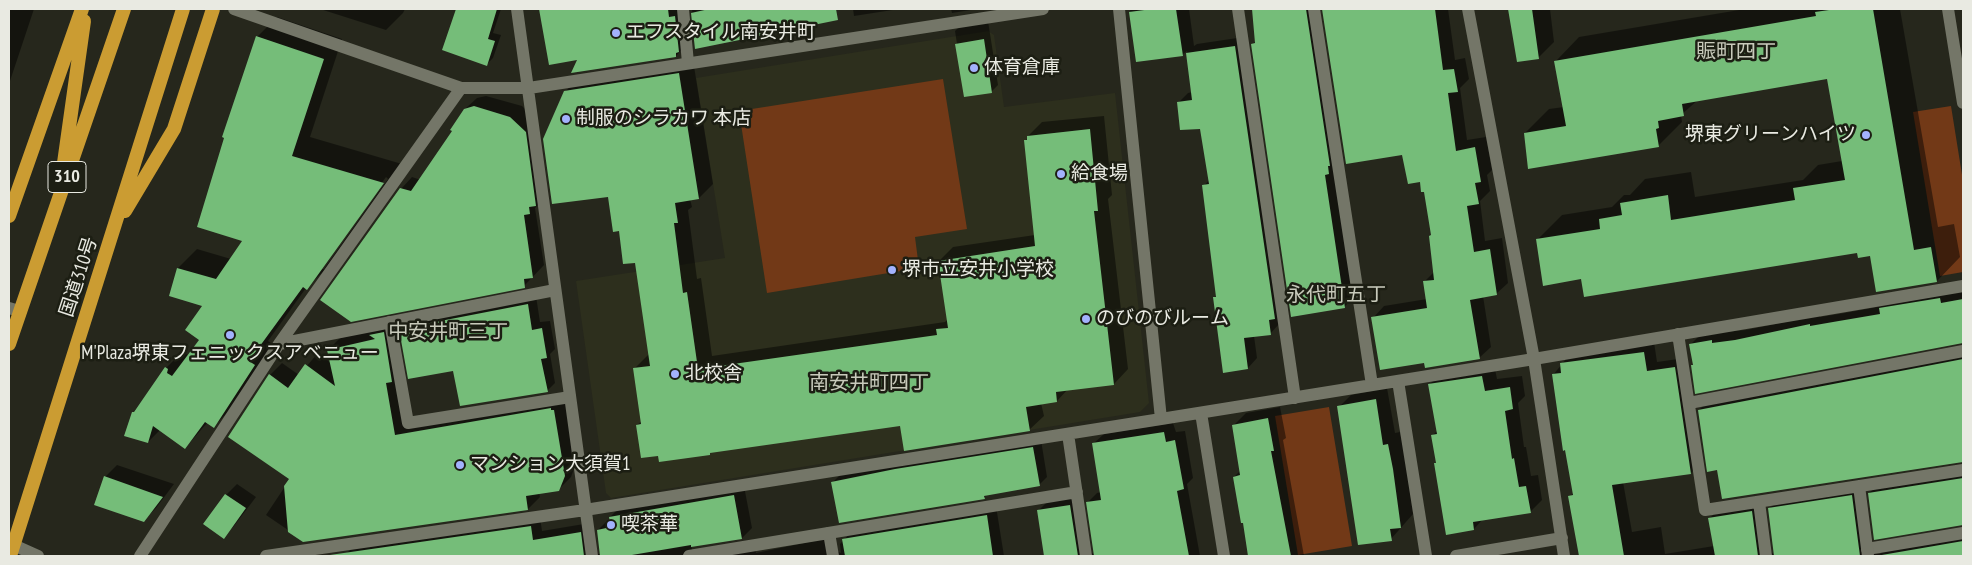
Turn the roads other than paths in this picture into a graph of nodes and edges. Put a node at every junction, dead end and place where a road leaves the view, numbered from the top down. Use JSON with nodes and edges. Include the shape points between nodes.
{"nodes":[{"id":1,"x":82,"y":9,"type":"edge"},
{"id":2,"x":86,"y":9,"type":"edge"},
{"id":3,"x":124,"y":9,"type":"edge"},
{"id":4,"x":183,"y":9,"type":"edge"},
{"id":5,"x":213,"y":9,"type":"edge"},
{"id":6,"x":234,"y":9,"type":"edge"},
{"id":7,"x":518,"y":9,"type":"edge"},
{"id":8,"x":683,"y":9,"type":"edge"},
{"id":9,"x":1043,"y":9,"type":"edge"},
{"id":10,"x":1119,"y":9,"type":"edge"},
{"id":11,"x":1238,"y":9,"type":"edge"},
{"id":12,"x":1314,"y":9,"type":"edge"},
{"id":13,"x":1468,"y":9,"type":"edge"},
{"id":14,"x":1948,"y":9,"type":"edge"},
{"id":15,"x":1003,"y":12,"type":"edge"},
{"id":16,"x":688,"y":63,"type":"junction"},
{"id":17,"x":461,"y":88,"type":"junction"},
{"id":18,"x":529,"y":88,"type":"junction"},
{"id":19,"x":1963,"y":103,"type":"edge"},
{"id":20,"x":58,"y":206,"type":"junction"},
{"id":21,"x":9,"y":216,"type":"edge"},
{"id":22,"x":113,"y":231,"type":"junction"},
{"id":23,"x":1963,"y":286,"type":"edge"},
{"id":24,"x":555,"y":290,"type":"junction"},
{"id":25,"x":14,"y":310,"type":"edge"},
{"id":26,"x":390,"y":322,"type":"junction"},
{"id":27,"x":1678,"y":334,"type":"junction"},
{"id":28,"x":9,"y":344,"type":"edge"},
{"id":29,"x":279,"y":344,"type":"junction"},
{"id":30,"x":1963,"y":351,"type":"edge"},
{"id":31,"x":1534,"y":359,"type":"junction"},
{"id":32,"x":1398,"y":381,"type":"junction"},
{"id":33,"x":1372,"y":385,"type":"junction"},
{"id":34,"x":570,"y":397,"type":"junction"},
{"id":35,"x":1295,"y":398,"type":"junction"},
{"id":36,"x":1689,"y":403,"type":"junction"},
{"id":37,"x":1201,"y":413,"type":"junction"},
{"id":38,"x":1161,"y":419,"type":"junction"},
{"id":39,"x":1068,"y":434,"type":"junction"},
{"id":40,"x":1963,"y":470,"type":"edge"},
{"id":41,"x":1859,"y":486,"type":"junction"},
{"id":42,"x":1077,"y":492,"type":"junction"},
{"id":43,"x":1758,"y":502,"type":"junction"},
{"id":44,"x":585,"y":510,"type":"junction"},
{"id":45,"x":829,"y":533,"type":"junction"},
{"id":46,"x":1963,"y":533,"type":"edge"},
{"id":47,"x":1562,"y":538,"type":"junction"},
{"id":48,"x":11,"y":549,"type":"edge"},
{"id":49,"x":335,"y":551,"type":"edge"},
{"id":50,"x":1868,"y":553,"type":"edge"},
{"id":51,"x":38,"y":556,"type":"edge"},
{"id":52,"x":140,"y":556,"type":"edge"},
{"id":53,"x":266,"y":556,"type":"edge"},
{"id":54,"x":592,"y":556,"type":"edge"},
{"id":55,"x":689,"y":556,"type":"edge"},
{"id":56,"x":833,"y":556,"type":"edge"},
{"id":57,"x":1086,"y":556,"type":"edge"},
{"id":58,"x":1224,"y":556,"type":"edge"},
{"id":59,"x":1426,"y":556,"type":"edge"},
{"id":60,"x":1456,"y":556,"type":"edge"},
{"id":61,"x":1564,"y":556,"type":"edge"},
{"id":62,"x":1766,"y":556,"type":"edge"}],
"edges":[{"from":1,"to":21,"type":"highway"},
{"from":2,"to":20,"type":"highway"},
{"from":3,"to":20,"type":"highway","number":"310"},
{"from":4,"to":22,"type":"highway","name":"国道310号"},
{"from":5,"to":22,"type":"highway","via":[[174,129]]},
{"from":6,"to":17,"type":"street"},
{"from":7,"to":18,"type":"street"},
{"from":8,"to":16,"type":"street"},
{"from":9,"to":15,"type":"street"},
{"from":10,"to":38,"type":"street"},
{"from":11,"to":35,"type":"street"},
{"from":12,"to":33,"type":"street"},
{"from":13,"to":31,"type":"street"},
{"from":14,"to":19,"type":"street"},
{"from":15,"to":16,"type":"street"},
{"from":16,"to":18,"type":"street"},
{"from":17,"to":18,"type":"street"},
{"from":17,"to":29,"type":"street"},
{"from":18,"to":24,"type":"street"},
{"from":20,"to":25,"type":"highway","number":"310"},
{"from":22,"to":48,"type":"highway","name":"国道310号"},
{"from":23,"to":27,"type":"street"},
{"from":24,"to":26,"type":"street"},
{"from":24,"to":34,"type":"street"},
{"from":25,"to":28,"type":"highway","number":"310"},
{"from":26,"to":29,"type":"street"},
{"from":26,"to":34,"type":"street","via":[[408,423]]},
{"from":27,"to":31,"type":"street"},
{"from":27,"to":36,"type":"street"},
{"from":29,"to":52,"type":"street"},
{"from":30,"to":36,"type":"street"},
{"from":31,"to":32,"type":"street"},
{"from":31,"to":47,"type":"street"},
{"from":32,"to":33,"type":"street"},
{"from":32,"to":59,"type":"street"},
{"from":33,"to":35,"type":"street"},
{"from":34,"to":44,"type":"street"},
{"from":35,"to":37,"type":"street"},
{"from":36,"to":43,"type":"street","via":[[1705,510]]},
{"from":37,"to":38,"type":"street"},
{"from":37,"to":58,"type":"street"},
{"from":38,"to":39,"type":"street"},
{"from":39,"to":42,"type":"street"},
{"from":39,"to":44,"type":"street"},
{"from":40,"to":41,"type":"street"},
{"from":41,"to":43,"type":"street"},
{"from":41,"to":50,"type":"street"},
{"from":42,"to":45,"type":"street"},
{"from":42,"to":57,"type":"street"},
{"from":43,"to":62,"type":"street"},
{"from":44,"to":49,"type":"street"},
{"from":44,"to":54,"type":"street"},
{"from":45,"to":55,"type":"street"},
{"from":45,"to":56,"type":"street"},
{"from":46,"to":50,"type":"street"},
{"from":47,"to":60,"type":"street"},
{"from":47,"to":61,"type":"street"},
{"from":48,"to":51,"type":"street"},
{"from":49,"to":53,"type":"street"}]}
